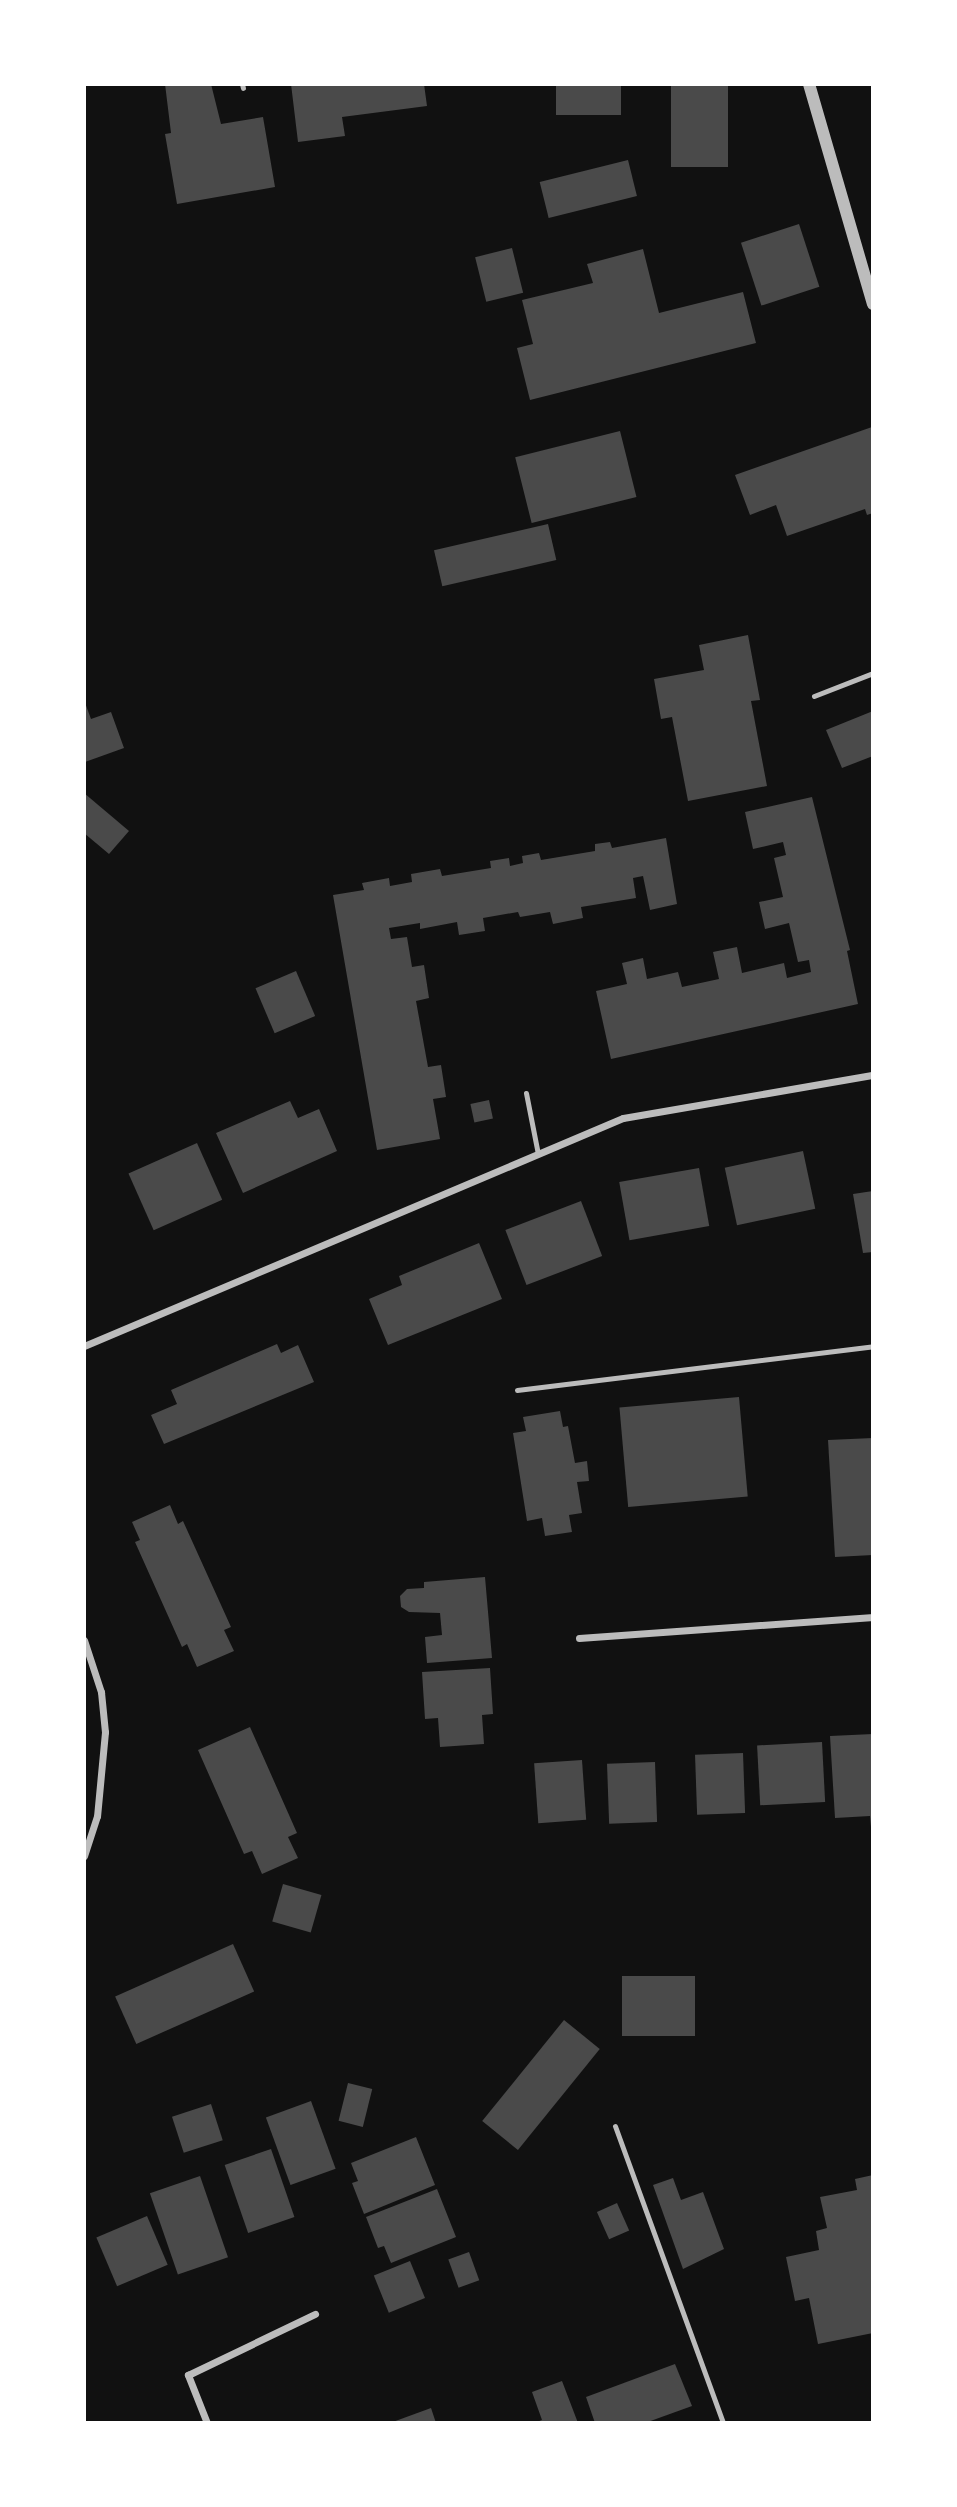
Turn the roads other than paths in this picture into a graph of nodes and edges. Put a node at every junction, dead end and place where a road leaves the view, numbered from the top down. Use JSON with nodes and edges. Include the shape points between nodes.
{"nodes":[{"id":1,"x":809,"y":84,"type":"edge"},
{"id":2,"x":873,"y":304,"type":"edge"},
{"id":3,"x":873,"y":673,"type":"edge"},
{"id":4,"x":814,"y":696,"type":"dead end"},
{"id":5,"x":873,"y":1075,"type":"edge"},
{"id":6,"x":526,"y":1093,"type":"dead end"},
{"id":7,"x":538,"y":1154,"type":"junction"},
{"id":8,"x":84,"y":1346,"type":"edge"},
{"id":9,"x":873,"y":1346,"type":"edge"},
{"id":10,"x":517,"y":1390,"type":"dead end"},
{"id":11,"x":873,"y":1617,"type":"edge"},
{"id":12,"x":579,"y":1638,"type":"dead end"},
{"id":13,"x":84,"y":1640,"type":"edge"},
{"id":14,"x":84,"y":1856,"type":"edge"},
{"id":15,"x":615,"y":2126,"type":"dead end"},
{"id":16,"x":315,"y":2314,"type":"dead end"},
{"id":17,"x":207,"y":2423,"type":"edge"},
{"id":18,"x":723,"y":2423,"type":"edge"}],
"edges":[{"from":1,"to":2,"type":"street"},
{"from":3,"to":4,"type":"lane"},
{"from":5,"to":7,"type":"street","via":[[623,1118]]},
{"from":6,"to":7,"type":"lane"},
{"from":7,"to":8,"type":"street"},
{"from":9,"to":10,"type":"lane"},
{"from":11,"to":12,"type":"street"},
{"from":13,"to":14,"type":"street","via":[[101,1692],[105,1732],[97,1816]]},
{"from":15,"to":18,"type":"lane"},
{"from":16,"to":17,"type":"street","via":[[188,2375]]}]}
